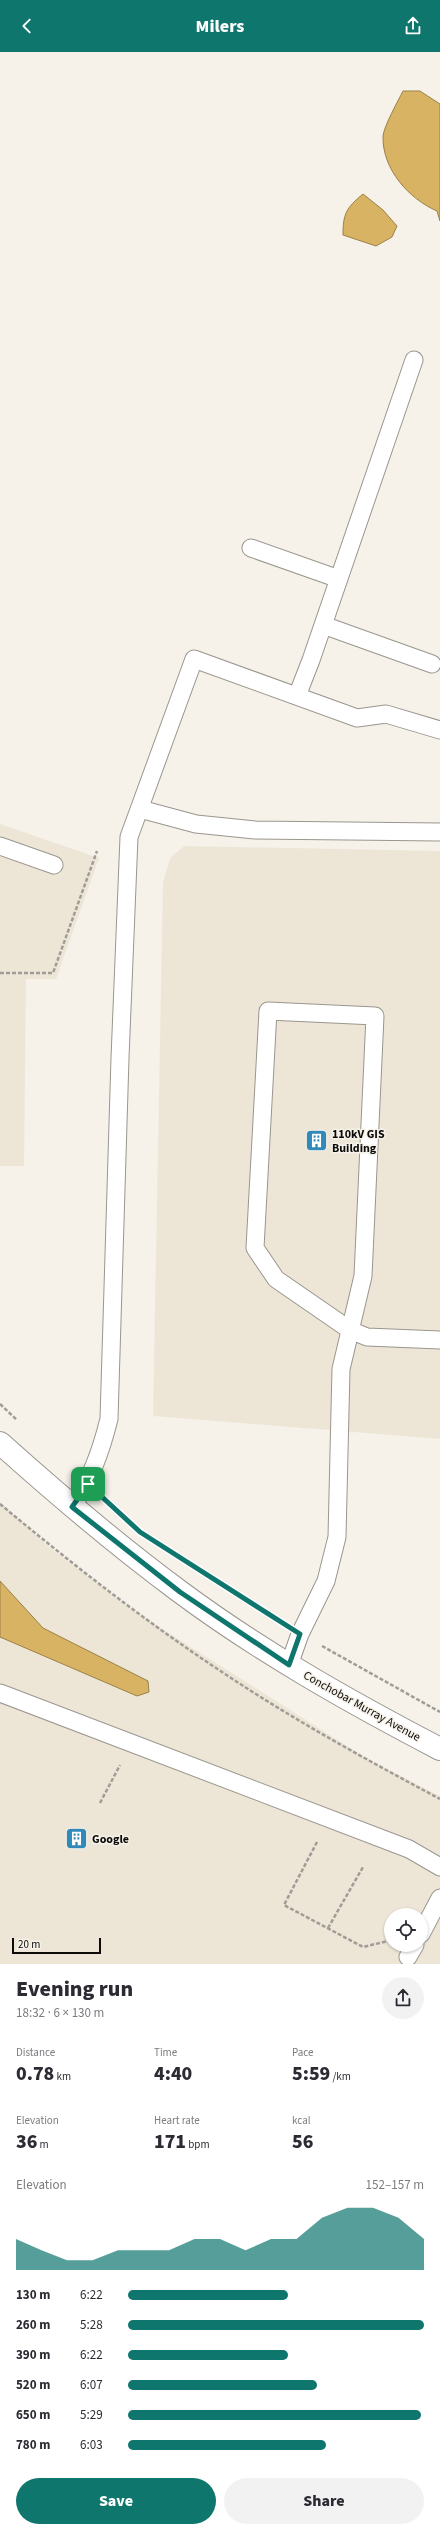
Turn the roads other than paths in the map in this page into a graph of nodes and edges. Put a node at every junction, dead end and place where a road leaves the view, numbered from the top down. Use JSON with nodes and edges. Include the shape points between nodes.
{"nodes":[{"id":1,"x":414,"y":360,"type":"dead end"},
{"id":2,"x":251,"y":548,"type":"dead end"},
{"id":3,"x":339,"y":579,"type":"junction"},
{"id":4,"x":323,"y":625,"type":"junction"},
{"id":5,"x":432,"y":664,"type":"dead end"},
{"id":6,"x":297,"y":696,"type":"junction"},
{"id":7,"x":440,"y":730,"type":"edge"},
{"id":8,"x":140,"y":809,"type":"junction"},
{"id":9,"x":440,"y":832,"type":"edge"},
{"id":10,"x":0,"y":846,"type":"edge"},
{"id":11,"x":54,"y":865,"type":"dead end"},
{"id":12,"x":350,"y":1330,"type":"junction"},
{"id":13,"x":440,"y":1340,"type":"edge"},
{"id":14,"x":0,"y":1443,"type":"edge"},
{"id":15,"x":72,"y":1507,"type":"junction"},
{"id":16,"x":289,"y":1665,"type":"junction"},
{"id":17,"x":0,"y":1693,"type":"edge"},
{"id":18,"x":440,"y":1749,"type":"edge"},
{"id":19,"x":440,"y":1867,"type":"edge"},
{"id":20,"x":440,"y":1898,"type":"edge"},
{"id":21,"x":428,"y":1921,"type":"edge"}],
"edges":[{"from":1,"to":3,"type":"lane"},
{"from":2,"to":3,"type":"lane"},
{"from":3,"to":4,"type":"lane"},
{"from":4,"to":5,"type":"lane"},
{"from":4,"to":6,"type":"lane"},
{"from":6,"to":7,"type":"lane","via":[[357,718],[386,714]]},
{"from":6,"to":8,"type":"lane","via":[[194,660]]},
{"from":8,"to":9,"type":"lane","via":[[196,824],[255,830]]},
{"from":8,"to":15,"type":"lane","via":[[129,844],[119,1066],[109,1419],[88,1484]]},
{"from":10,"to":11,"type":"lane"},
{"from":12,"to":12,"type":"lane","via":[[363,1276],[375,1016],[268,1011],[255,1248],[276,1279]]},
{"from":12,"to":13,"type":"lane","via":[[367,1337]]},
{"from":12,"to":16,"type":"lane","via":[[342,1369],[337,1537],[333,1562],[300,1634]]},
{"from":14,"to":15,"type":"street","name":"Conchobar Murray Avenue"},
{"from":15,"to":16,"type":"street","name":"Conchobar Murray Avenue","via":[[180,1592]]},
{"from":16,"to":18,"type":"street","name":"Conchobar Murray Avenue"},
{"from":17,"to":19,"type":"lane","via":[[409,1849]]},
{"from":20,"to":21,"type":"lane"}]}
